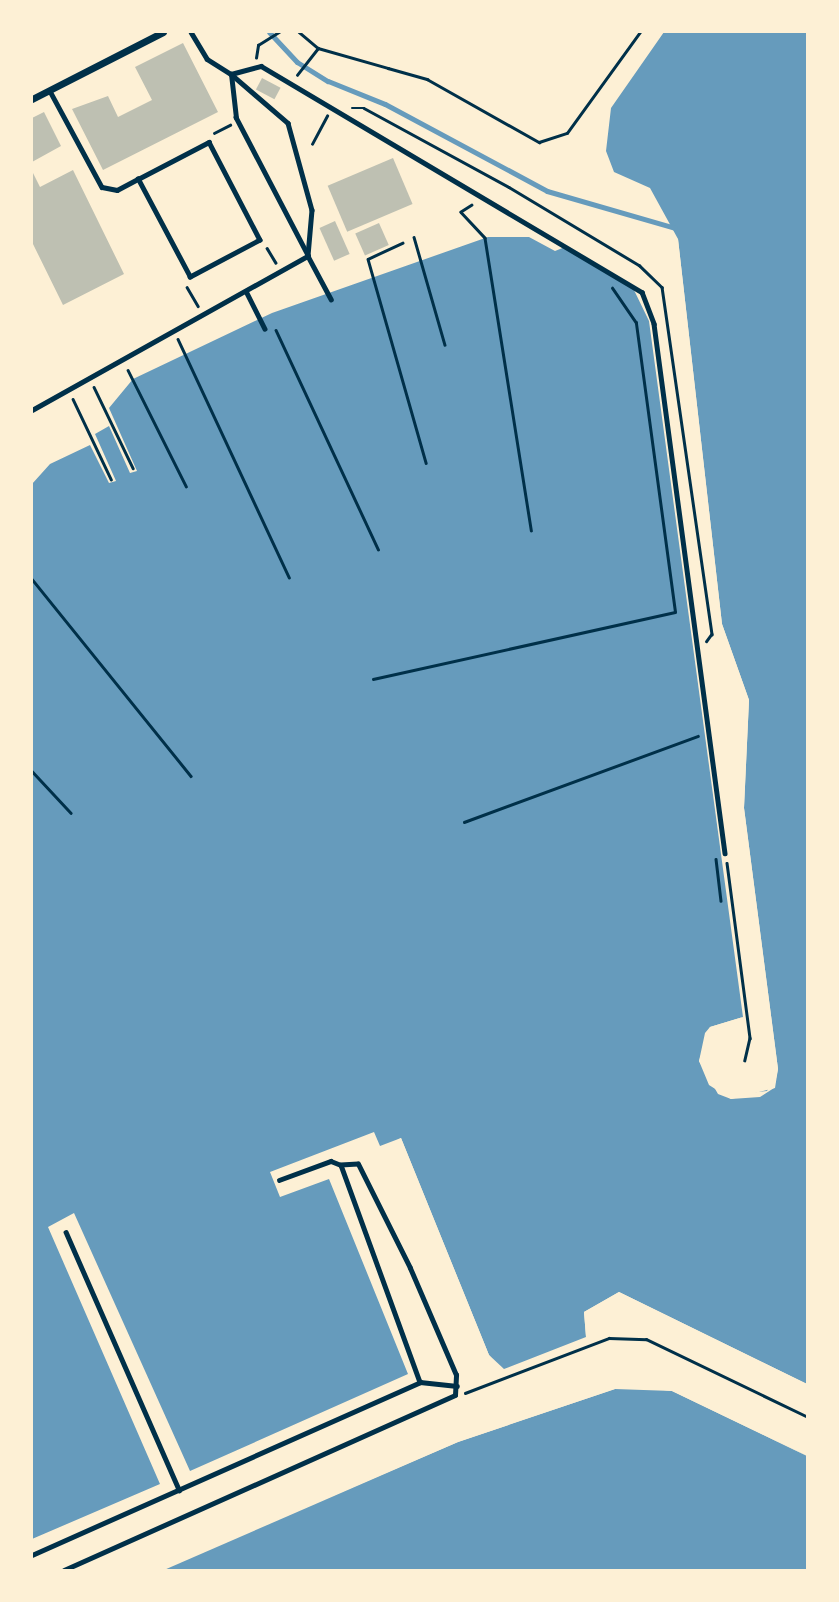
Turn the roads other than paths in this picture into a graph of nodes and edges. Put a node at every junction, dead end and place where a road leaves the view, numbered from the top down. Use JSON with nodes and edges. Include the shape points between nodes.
{"nodes":[{"id":1,"x":163,"y":32,"type":"edge"},
{"id":2,"x":191,"y":32,"type":"edge"},
{"id":3,"x":231,"y":74,"type":"junction"},
{"id":4,"x":49,"y":90,"type":"junction"},
{"id":5,"x":32,"y":99,"type":"edge"},
{"id":6,"x":138,"y":179,"type":"junction"},
{"id":7,"x":308,"y":257,"type":"junction"},
{"id":8,"x":246,"y":291,"type":"junction"},
{"id":9,"x":331,"y":299,"type":"dead end"},
{"id":10,"x":265,"y":329,"type":"dead end"},
{"id":11,"x":32,"y":410,"type":"edge"},
{"id":12,"x":725,"y":853,"type":"road end"},
{"id":13,"x":341,"y":1165,"type":"junction"},
{"id":14,"x":279,"y":1180,"type":"dead end"},
{"id":15,"x":66,"y":1231,"type":"dead end"},
{"id":16,"x":420,"y":1382,"type":"junction"},
{"id":17,"x":457,"y":1387,"type":"junction"},
{"id":18,"x":179,"y":1490,"type":"junction"},
{"id":19,"x":32,"y":1555,"type":"edge"},
{"id":20,"x":64,"y":1570,"type":"edge"}],
"edges":[{"from":1,"to":4,"type":"street"},
{"from":2,"to":3,"type":"lane","via":[[207,59]]},
{"from":3,"to":7,"type":"lane","via":[[238,121]]},
{"from":3,"to":7,"type":"lane","via":[[288,123],[312,210]]},
{"from":3,"to":12,"type":"lane","via":[[255,65],[642,292],[653,324]]},
{"from":4,"to":5,"type":"street"},
{"from":4,"to":6,"type":"lane","via":[[102,187],[117,190]]},
{"from":6,"to":6,"type":"lane","via":[[190,277],[260,240],[209,142]]},
{"from":7,"to":8,"type":"lane"},
{"from":7,"to":9,"type":"lane"},
{"from":8,"to":10,"type":"lane"},
{"from":8,"to":11,"type":"lane"},
{"from":13,"to":14,"type":"lane","via":[[331,1161]]},
{"from":13,"to":16,"type":"lane"},
{"from":13,"to":17,"type":"lane","via":[[350,1160],[360,1167],[421,1293]]},
{"from":15,"to":18,"type":"lane"},
{"from":16,"to":17,"type":"lane"},
{"from":16,"to":18,"type":"lane"},
{"from":17,"to":20,"type":"lane","via":[[455,1395]]},
{"from":18,"to":19,"type":"lane"}]}
